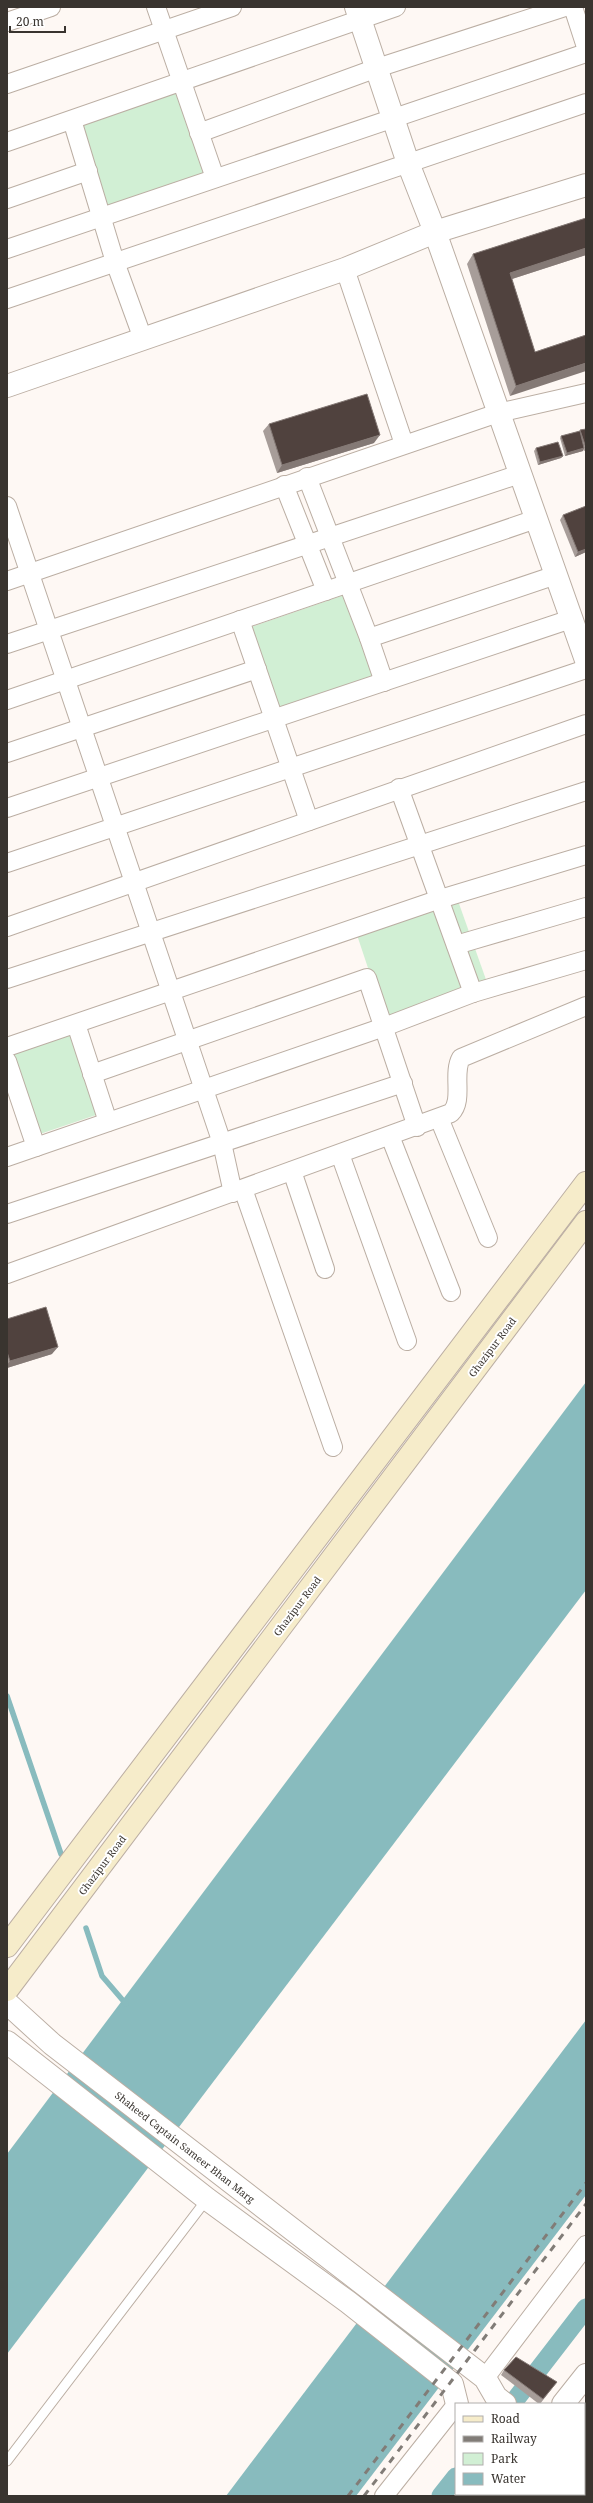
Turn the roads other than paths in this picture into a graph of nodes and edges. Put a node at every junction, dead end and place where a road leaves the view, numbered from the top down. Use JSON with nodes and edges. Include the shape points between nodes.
{"nodes":[{"id":1,"x":51,"y":7,"type":"edge"},
{"id":2,"x":156,"y":7,"type":"edge"},
{"id":3,"x":232,"y":7,"type":"edge"},
{"id":4,"x":396,"y":7,"type":"edge"},
{"id":5,"x":565,"y":7,"type":"edge"},
{"id":6,"x":573,"y":7,"type":"edge"},
{"id":7,"x":30,"y":10,"type":"edge"},
{"id":8,"x":358,"y":13,"type":"edge"},
{"id":9,"x":7,"y":22,"type":"edge"},
{"id":10,"x":164,"y":30,"type":"junction"},
{"id":11,"x":586,"y":47,"type":"edge"},
{"id":12,"x":586,"y":53,"type":"edge"},
{"id":13,"x":377,"y":68,"type":"junction"},
{"id":14,"x":182,"y":82,"type":"junction"},
{"id":15,"x":7,"y":84,"type":"edge"},
{"id":16,"x":586,"y":103,"type":"edge"},
{"id":17,"x":394,"y":119,"type":"junction"},
{"id":18,"x":72,"y":120,"type":"junction"},
{"id":19,"x":199,"y":133,"type":"junction"},
{"id":20,"x":7,"y":142,"type":"edge"},
{"id":21,"x":408,"y":163,"type":"junction"},
{"id":22,"x":88,"y":171,"type":"junction"},
{"id":23,"x":215,"y":178,"type":"junction"},
{"id":24,"x":586,"y":185,"type":"edge"},
{"id":25,"x":7,"y":199,"type":"edge"},
{"id":26,"x":102,"y":216,"type":"junction"},
{"id":27,"x":435,"y":232,"type":"junction"},
{"id":28,"x":7,"y":249,"type":"edge"},
{"id":29,"x":115,"y":262,"type":"junction"},
{"id":30,"x":345,"y":269,"type":"junction"},
{"id":31,"x":7,"y":299,"type":"edge"},
{"id":32,"x":143,"y":339,"type":"junction"},
{"id":33,"x":7,"y":386,"type":"edge"},
{"id":34,"x":586,"y":393,"type":"edge"},
{"id":35,"x":498,"y":413,"type":"junction"},
{"id":36,"x":404,"y":444,"type":"junction"},
{"id":37,"x":520,"y":474,"type":"junction"},
{"id":38,"x":307,"y":477,"type":"junction"},
{"id":39,"x":284,"y":486,"type":"junction"},
{"id":40,"x":7,"y":506,"type":"edge"},
{"id":41,"x":536,"y":519,"type":"junction"},
{"id":42,"x":330,"y":537,"type":"junction"},
{"id":43,"x":307,"y":545,"type":"junction"},
{"id":44,"x":30,"y":573,"type":"junction"},
{"id":45,"x":556,"y":575,"type":"junction"},
{"id":46,"x":7,"y":581,"type":"edge"},
{"id":47,"x":348,"y":583,"type":"junction"},
{"id":48,"x":326,"y":591,"type":"junction"},
{"id":49,"x":571,"y":619,"type":"junction"},
{"id":50,"x":240,"y":620,"type":"junction"},
{"id":51,"x":48,"y":630,"type":"junction"},
{"id":52,"x":369,"y":638,"type":"junction"},
{"id":53,"x":7,"y":644,"type":"edge"},
{"id":54,"x":586,"y":660,"type":"edge"},
{"id":55,"x":257,"y":669,"type":"junction"},
{"id":56,"x":586,"y":669,"type":"edge"},
{"id":57,"x":66,"y":680,"type":"junction"},
{"id":58,"x":384,"y":682,"type":"junction"},
{"id":59,"x":7,"y":700,"type":"edge"},
{"id":60,"x":273,"y":719,"type":"junction"},
{"id":61,"x":586,"y":724,"type":"edge"},
{"id":62,"x":82,"y":727,"type":"junction"},
{"id":63,"x":7,"y":753,"type":"edge"},
{"id":64,"x":291,"y":768,"type":"junction"},
{"id":65,"x":99,"y":778,"type":"junction"},
{"id":66,"x":399,"y":788,"type":"junction"},
{"id":67,"x":586,"y":791,"type":"edge"},
{"id":68,"x":7,"y":808,"type":"edge"},
{"id":69,"x":309,"y":821,"type":"junction"},
{"id":70,"x":116,"y":826,"type":"junction"},
{"id":71,"x":421,"y":843,"type":"junction"},
{"id":72,"x":586,"y":855,"type":"edge"},
{"id":73,"x":7,"y":863,"type":"edge"},
{"id":74,"x":135,"y":884,"type":"junction"},
{"id":75,"x":440,"y":898,"type":"junction"},
{"id":76,"x":586,"y":907,"type":"edge"},
{"id":77,"x":7,"y":927,"type":"edge"},
{"id":78,"x":151,"y":932,"type":"junction"},
{"id":79,"x":456,"y":945,"type":"junction"},
{"id":80,"x":586,"y":960,"type":"edge"},
{"id":81,"x":7,"y":979,"type":"edge"},
{"id":82,"x":171,"y":992,"type":"junction"},
{"id":83,"x":473,"y":993,"type":"junction"},
{"id":84,"x":586,"y":1006,"type":"edge"},
{"id":85,"x":76,"y":1024,"type":"junction"},
{"id":86,"x":384,"y":1027,"type":"junction"},
{"id":87,"x":187,"y":1041,"type":"junction"},
{"id":88,"x":7,"y":1048,"type":"edge"},
{"id":89,"x":7,"y":1061,"type":"edge"},
{"id":90,"x":92,"y":1074,"type":"junction"},
{"id":91,"x":403,"y":1084,"type":"junction"},
{"id":92,"x":203,"y":1089,"type":"junction"},
{"id":93,"x":13,"y":1102,"type":"edge"},
{"id":94,"x":440,"y":1118,"type":"junction"},
{"id":95,"x":108,"y":1122,"type":"junction"},
{"id":96,"x":417,"y":1127,"type":"junction"},
{"id":97,"x":390,"y":1136,"type":"junction"},
{"id":98,"x":222,"y":1143,"type":"junction"},
{"id":99,"x":36,"y":1147,"type":"junction"},
{"id":100,"x":340,"y":1154,"type":"junction"},
{"id":101,"x":7,"y":1157,"type":"edge"},
{"id":102,"x":292,"y":1171,"type":"junction"},
{"id":103,"x":586,"y":1183,"type":"edge"},
{"id":104,"x":238,"y":1191,"type":"junction"},
{"id":105,"x":7,"y":1214,"type":"edge"},
{"id":106,"x":586,"y":1222,"type":"edge"},
{"id":107,"x":488,"y":1238,"type":"dead end"},
{"id":108,"x":325,"y":1269,"type":"dead end"},
{"id":109,"x":7,"y":1274,"type":"edge"},
{"id":110,"x":451,"y":1292,"type":"dead end"},
{"id":111,"x":406,"y":1341,"type":"dead end"},
{"id":112,"x":333,"y":1447,"type":"dead end"},
{"id":113,"x":7,"y":1946,"type":"edge"},
{"id":114,"x":7,"y":1990,"type":"edge"},
{"id":115,"x":7,"y":2003,"type":"edge"},
{"id":116,"x":7,"y":2042,"type":"edge"},
{"id":117,"x":207,"y":2199,"type":"junction"},
{"id":118,"x":586,"y":2245,"type":"edge"},
{"id":119,"x":477,"y":2372,"type":"junction"},
{"id":120,"x":586,"y":2375,"type":"edge"},
{"id":121,"x":455,"y":2398,"type":"edge"},
{"id":122,"x":501,"y":2400,"type":"edge"},
{"id":123,"x":564,"y":2403,"type":"edge"},
{"id":124,"x":7,"y":2461,"type":"edge"},
{"id":125,"x":384,"y":2496,"type":"edge"}],
"edges":[{"from":1,"to":7,"type":"street"},
{"from":2,"to":10,"type":"street"},
{"from":3,"to":10,"type":"street"},
{"from":4,"to":8,"type":"street"},
{"from":5,"to":13,"type":"street"},
{"from":6,"to":11,"type":"street"},
{"from":7,"to":9,"type":"street"},
{"from":8,"to":13,"type":"street"},
{"from":8,"to":14,"type":"street"},
{"from":10,"to":14,"type":"street"},
{"from":10,"to":15,"type":"street"},
{"from":12,"to":17,"type":"street"},
{"from":13,"to":17,"type":"street"},
{"from":13,"to":19,"type":"street"},
{"from":14,"to":18,"type":"street"},
{"from":14,"to":19,"type":"street"},
{"from":16,"to":21,"type":"street"},
{"from":17,"to":21,"type":"street"},
{"from":17,"to":23,"type":"street"},
{"from":18,"to":20,"type":"street"},
{"from":18,"to":22,"type":"street"},
{"from":19,"to":23,"type":"street"},
{"from":21,"to":27,"type":"street"},
{"from":21,"to":29,"type":"street"},
{"from":22,"to":25,"type":"street"},
{"from":22,"to":26,"type":"street"},
{"from":23,"to":26,"type":"street"},
{"from":24,"to":27,"type":"street"},
{"from":26,"to":28,"type":"street"},
{"from":26,"to":29,"type":"street"},
{"from":27,"to":30,"type":"street"},
{"from":27,"to":35,"type":"street"},
{"from":29,"to":31,"type":"street"},
{"from":29,"to":32,"type":"street"},
{"from":30,"to":32,"type":"street"},
{"from":30,"to":36,"type":"street"},
{"from":32,"to":33,"type":"street"},
{"from":34,"to":35,"type":"street"},
{"from":35,"to":36,"type":"street"},
{"from":35,"to":37,"type":"street"},
{"from":36,"to":38,"type":"street"},
{"from":37,"to":41,"type":"street"},
{"from":37,"to":42,"type":"street"},
{"from":38,"to":39,"type":"street"},
{"from":38,"to":42,"type":"street"},
{"from":39,"to":43,"type":"street"},
{"from":39,"to":44,"type":"street"},
{"from":40,"to":44,"type":"street"},
{"from":41,"to":45,"type":"street"},
{"from":41,"to":47,"type":"street"},
{"from":42,"to":43,"type":"street"},
{"from":42,"to":47,"type":"street"},
{"from":43,"to":48,"type":"street"},
{"from":43,"to":51,"type":"street"},
{"from":44,"to":46,"type":"street"},
{"from":44,"to":51,"type":"street"},
{"from":45,"to":49,"type":"street"},
{"from":45,"to":52,"type":"street"},
{"from":47,"to":48,"type":"street"},
{"from":47,"to":52,"type":"street"},
{"from":48,"to":50,"type":"street"},
{"from":49,"to":54,"type":"street"},
{"from":49,"to":58,"type":"street"},
{"from":50,"to":55,"type":"street"},
{"from":50,"to":57,"type":"street"},
{"from":51,"to":53,"type":"street"},
{"from":51,"to":57,"type":"street"},
{"from":52,"to":58,"type":"street"},
{"from":55,"to":60,"type":"street"},
{"from":55,"to":62,"type":"street"},
{"from":56,"to":64,"type":"street"},
{"from":57,"to":59,"type":"street"},
{"from":57,"to":62,"type":"street"},
{"from":58,"to":60,"type":"street"},
{"from":60,"to":64,"type":"street"},
{"from":60,"to":65,"type":"street"},
{"from":61,"to":66,"type":"street"},
{"from":62,"to":63,"type":"street"},
{"from":62,"to":65,"type":"street"},
{"from":64,"to":69,"type":"street"},
{"from":64,"to":70,"type":"street"},
{"from":65,"to":68,"type":"street"},
{"from":65,"to":70,"type":"street"},
{"from":66,"to":69,"type":"street"},
{"from":66,"to":71,"type":"street"},
{"from":67,"to":71,"type":"street"},
{"from":69,"to":74,"type":"street"},
{"from":70,"to":73,"type":"street"},
{"from":70,"to":74,"type":"street"},
{"from":71,"to":75,"type":"street"},
{"from":71,"to":78,"type":"street"},
{"from":72,"to":75,"type":"street"},
{"from":74,"to":77,"type":"street"},
{"from":74,"to":78,"type":"street"},
{"from":75,"to":79,"type":"street"},
{"from":75,"to":82,"type":"street"},
{"from":76,"to":79,"type":"street"},
{"from":78,"to":81,"type":"street"},
{"from":78,"to":82,"type":"street"},
{"from":79,"to":83,"type":"street"},
{"from":80,"to":83,"type":"street"},
{"from":82,"to":85,"type":"street"},
{"from":82,"to":87,"type":"street"},
{"from":83,"to":86,"type":"street"},
{"from":84,"to":94,"type":"street","via":[[461,1058],[458,1066],[456,1106],[451,1113]]},
{"from":85,"to":88,"type":"street"},
{"from":85,"to":90,"type":"street"},
{"from":86,"to":87,"type":"street","via":[[367,978]]},
{"from":86,"to":91,"type":"street"},
{"from":86,"to":92,"type":"street"},
{"from":87,"to":90,"type":"street"},
{"from":87,"to":92,"type":"street"},
{"from":89,"to":93,"type":"street"},
{"from":90,"to":95,"type":"street"},
{"from":91,"to":96,"type":"street"},
{"from":91,"to":98,"type":"street"},
{"from":92,"to":95,"type":"street"},
{"from":92,"to":98,"type":"street"},
{"from":93,"to":99,"type":"street"},
{"from":94,"to":96,"type":"street"},
{"from":94,"to":107,"type":"street"},
{"from":95,"to":99,"type":"street"},
{"from":96,"to":97,"type":"street"},
{"from":97,"to":100,"type":"street"},
{"from":97,"to":110,"type":"street"},
{"from":98,"to":104,"type":"street"},
{"from":98,"to":105,"type":"street"},
{"from":99,"to":101,"type":"street"},
{"from":100,"to":102,"type":"street"},
{"from":100,"to":111,"type":"street"},
{"from":102,"to":104,"type":"street"},
{"from":102,"to":108,"type":"street"},
{"from":103,"to":113,"type":"main road"},
{"from":104,"to":109,"type":"street"},
{"from":104,"to":112,"type":"street"},
{"from":106,"to":114,"type":"main road","name":"Ghazipur Road"},
{"from":115,"to":119,"type":"street","name":"Shaheed Captain Sameer Bhan Marg","via":[[52,2044]]},
{"from":116,"to":117,"type":"street"},
{"from":117,"to":121,"type":"street","via":[[348,2302]]},
{"from":117,"to":124,"type":"lane"},
{"from":118,"to":119,"type":"street"},
{"from":119,"to":122,"type":"street"},
{"from":120,"to":123,"type":"street"},
{"from":121,"to":125,"type":"street"}]}
